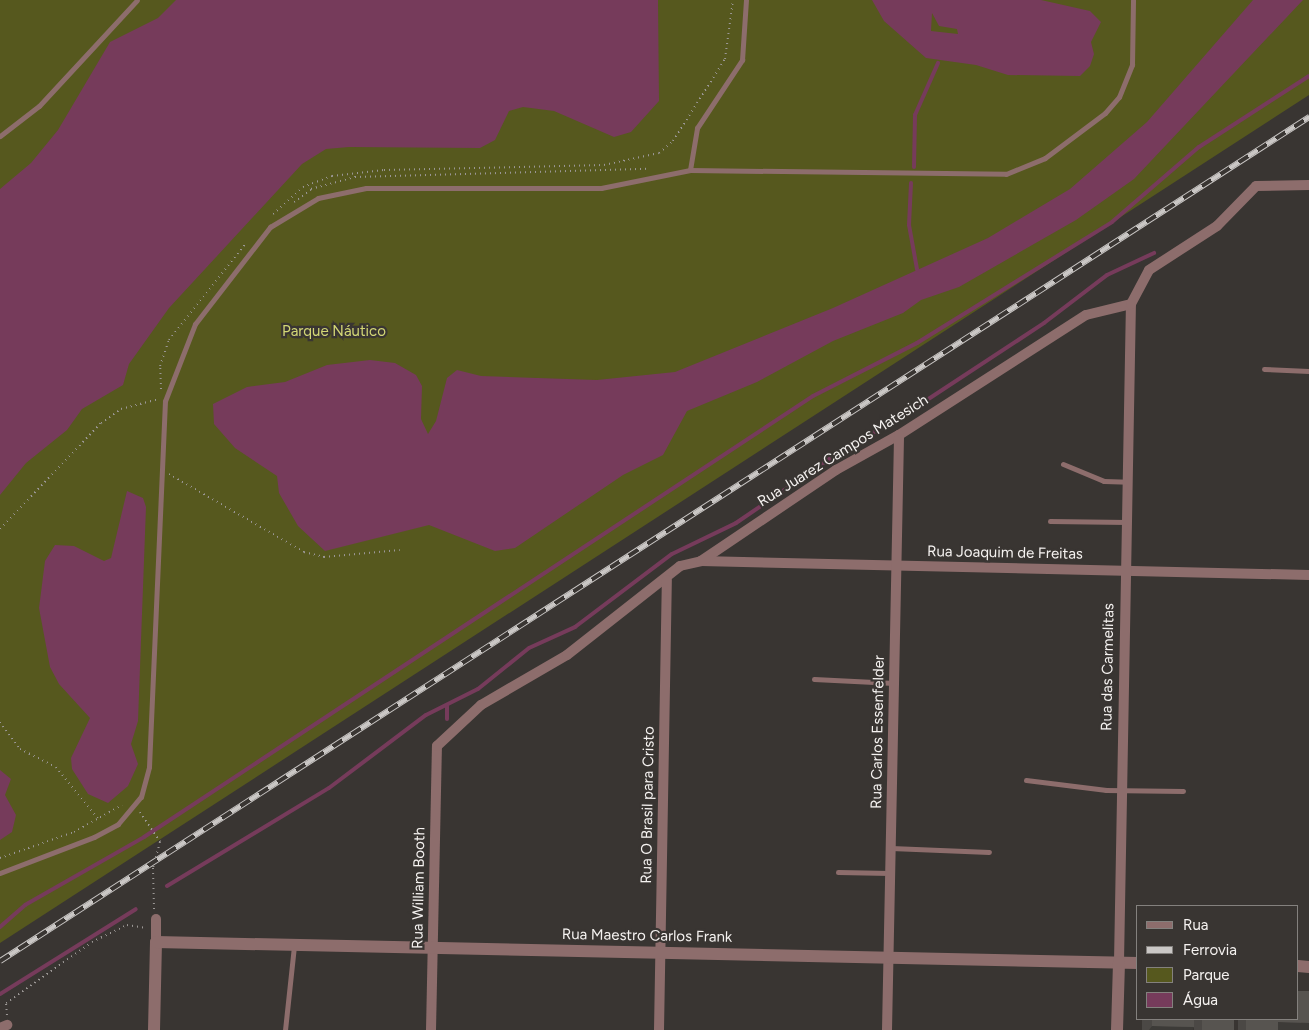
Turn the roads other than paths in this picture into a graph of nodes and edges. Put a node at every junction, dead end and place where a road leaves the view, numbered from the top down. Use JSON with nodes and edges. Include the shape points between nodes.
{"nodes":[{"id":1,"x":137,"y":0,"type":"edge"},
{"id":2,"x":746,"y":0,"type":"edge"},
{"id":3,"x":1133,"y":0,"type":"edge"},
{"id":4,"x":0,"y":136,"type":"edge"},
{"id":5,"x":690,"y":170,"type":"junction"},
{"id":6,"x":1309,"y":185,"type":"edge"},
{"id":7,"x":1131,"y":304,"type":"junction"},
{"id":8,"x":1264,"y":369,"type":"dead end"},
{"id":9,"x":1309,"y":371,"type":"edge"},
{"id":10,"x":899,"y":435,"type":"junction"},
{"id":11,"x":1062,"y":464,"type":"dead end"},
{"id":12,"x":1128,"y":482,"type":"junction"},
{"id":13,"x":1050,"y":520,"type":"dead end"},
{"id":14,"x":1127,"y":522,"type":"junction"},
{"id":15,"x":701,"y":561,"type":"junction"},
{"id":16,"x":896,"y":566,"type":"junction"},
{"id":17,"x":1126,"y":571,"type":"junction"},
{"id":18,"x":1309,"y":575,"type":"edge"},
{"id":19,"x":667,"y":580,"type":"junction"},
{"id":20,"x":814,"y":679,"type":"dead end"},
{"id":21,"x":894,"y":683,"type":"junction"},
{"id":22,"x":437,"y":746,"type":"joint"},
{"id":23,"x":1026,"y":780,"type":"dead end"},
{"id":24,"x":1122,"y":789,"type":"junction"},
{"id":25,"x":1183,"y":791,"type":"dead end"},
{"id":26,"x":891,"y":848,"type":"junction"},
{"id":27,"x":989,"y":852,"type":"dead end"},
{"id":28,"x":838,"y":872,"type":"dead end"},
{"id":29,"x":0,"y":873,"type":"edge"},
{"id":30,"x":890,"y":873,"type":"junction"},
{"id":31,"x":156,"y":919,"type":"road end"},
{"id":32,"x":156,"y":942,"type":"junction"},
{"id":33,"x":294,"y":945,"type":"junction"},
{"id":34,"x":433,"y":948,"type":"junction"},
{"id":35,"x":660,"y":953,"type":"junction"},
{"id":36,"x":889,"y":958,"type":"junction"},
{"id":37,"x":1119,"y":962,"type":"junction"},
{"id":38,"x":1136,"y":963,"type":"edge"},
{"id":39,"x":154,"y":1030,"type":"edge"},
{"id":40,"x":285,"y":1030,"type":"edge"},
{"id":41,"x":431,"y":1030,"type":"edge"},
{"id":42,"x":659,"y":1030,"type":"edge"},
{"id":43,"x":888,"y":1030,"type":"edge"},
{"id":44,"x":1118,"y":1030,"type":"edge"}],
"edges":[{"from":1,"to":4,"type":"lane","via":[[39,106]]},
{"from":2,"to":5,"type":"lane","via":[[742,60],[697,128]]},
{"from":3,"to":5,"type":"lane","via":[[1132,65],[1119,97],[1105,113],[1027,168],[976,176]]},
{"from":5,"to":29,"type":"lane","via":[[601,188],[342,191],[303,205],[270,227],[195,324],[166,401],[159,466],[149,767],[135,806],[94,837]]},
{"from":6,"to":7,"type":"street","via":[[1260,184],[1216,226],[1149,270]]},
{"from":7,"to":10,"type":"street","name":"Rua Juarez Campos Matesich","via":[[1086,315]]},
{"from":7,"to":12,"type":"street","name":"Rua das Carmelitas"},
{"from":8,"to":9,"type":"lane"},
{"from":10,"to":15,"type":"street","name":"Rua Juarez Campos Matesich","via":[[836,470]]},
{"from":10,"to":16,"type":"street","name":"Rua Carlos Essenfelder"},
{"from":11,"to":12,"type":"lane","via":[[1104,481]]},
{"from":12,"to":14,"type":"street","name":"Rua das Carmelitas"},
{"from":13,"to":14,"type":"lane"},
{"from":14,"to":17,"type":"street","name":"Rua das Carmelitas"},
{"from":15,"to":16,"type":"street","name":"Rua Joaquim de Freitas"},
{"from":15,"to":19,"type":"street","name":"Rua Juarez Campos Matesich","via":[[680,566]]},
{"from":16,"to":17,"type":"street","name":"Rua Joaquim de Freitas"},
{"from":16,"to":21,"type":"street","name":"Rua Carlos Essenfelder"},
{"from":17,"to":18,"type":"street","name":"Rua Joaquim de Freitas"},
{"from":17,"to":24,"type":"street","name":"Rua das Carmelitas"},
{"from":19,"to":22,"type":"street","name":"Rua Juarez Campos Matesich","via":[[568,655],[496,694]]},
{"from":19,"to":35,"type":"street","name":"Rua O Brasil para Cristo"},
{"from":20,"to":21,"type":"lane"},
{"from":21,"to":26,"type":"street","name":"Rua Carlos Essenfelder"},
{"from":22,"to":34,"type":"street","name":"Rua William Booth"},
{"from":23,"to":24,"type":"lane"},
{"from":24,"to":25,"type":"lane"},
{"from":24,"to":37,"type":"street","name":"Rua das Carmelitas"},
{"from":26,"to":27,"type":"lane"},
{"from":26,"to":30,"type":"street","name":"Rua Carlos Essenfelder"},
{"from":28,"to":30,"type":"lane"},
{"from":30,"to":36,"type":"street","name":"Rua Carlos Essenfelder"},
{"from":31,"to":32,"type":"street"},
{"from":32,"to":33,"type":"street","name":"Rua Maestro Carlos Frank"},
{"from":32,"to":39,"type":"street"},
{"from":33,"to":34,"type":"street","name":"Rua Maestro Carlos Frank"},
{"from":33,"to":40,"type":"lane"},
{"from":34,"to":35,"type":"street","name":"Rua Maestro Carlos Frank"},
{"from":34,"to":41,"type":"street","name":"Rua William Booth"},
{"from":35,"to":36,"type":"street","name":"Rua Maestro Carlos Frank"},
{"from":35,"to":42,"type":"street","name":"Rua O Brasil para Cristo"},
{"from":36,"to":37,"type":"street","name":"Rua Maestro Carlos Frank"},
{"from":36,"to":43,"type":"street","name":"Rua Carlos Essenfelder"},
{"from":37,"to":38,"type":"street","name":"Rua Maestro Carlos Frank"},
{"from":37,"to":44,"type":"street","name":"Rua das Carmelitas"}]}
